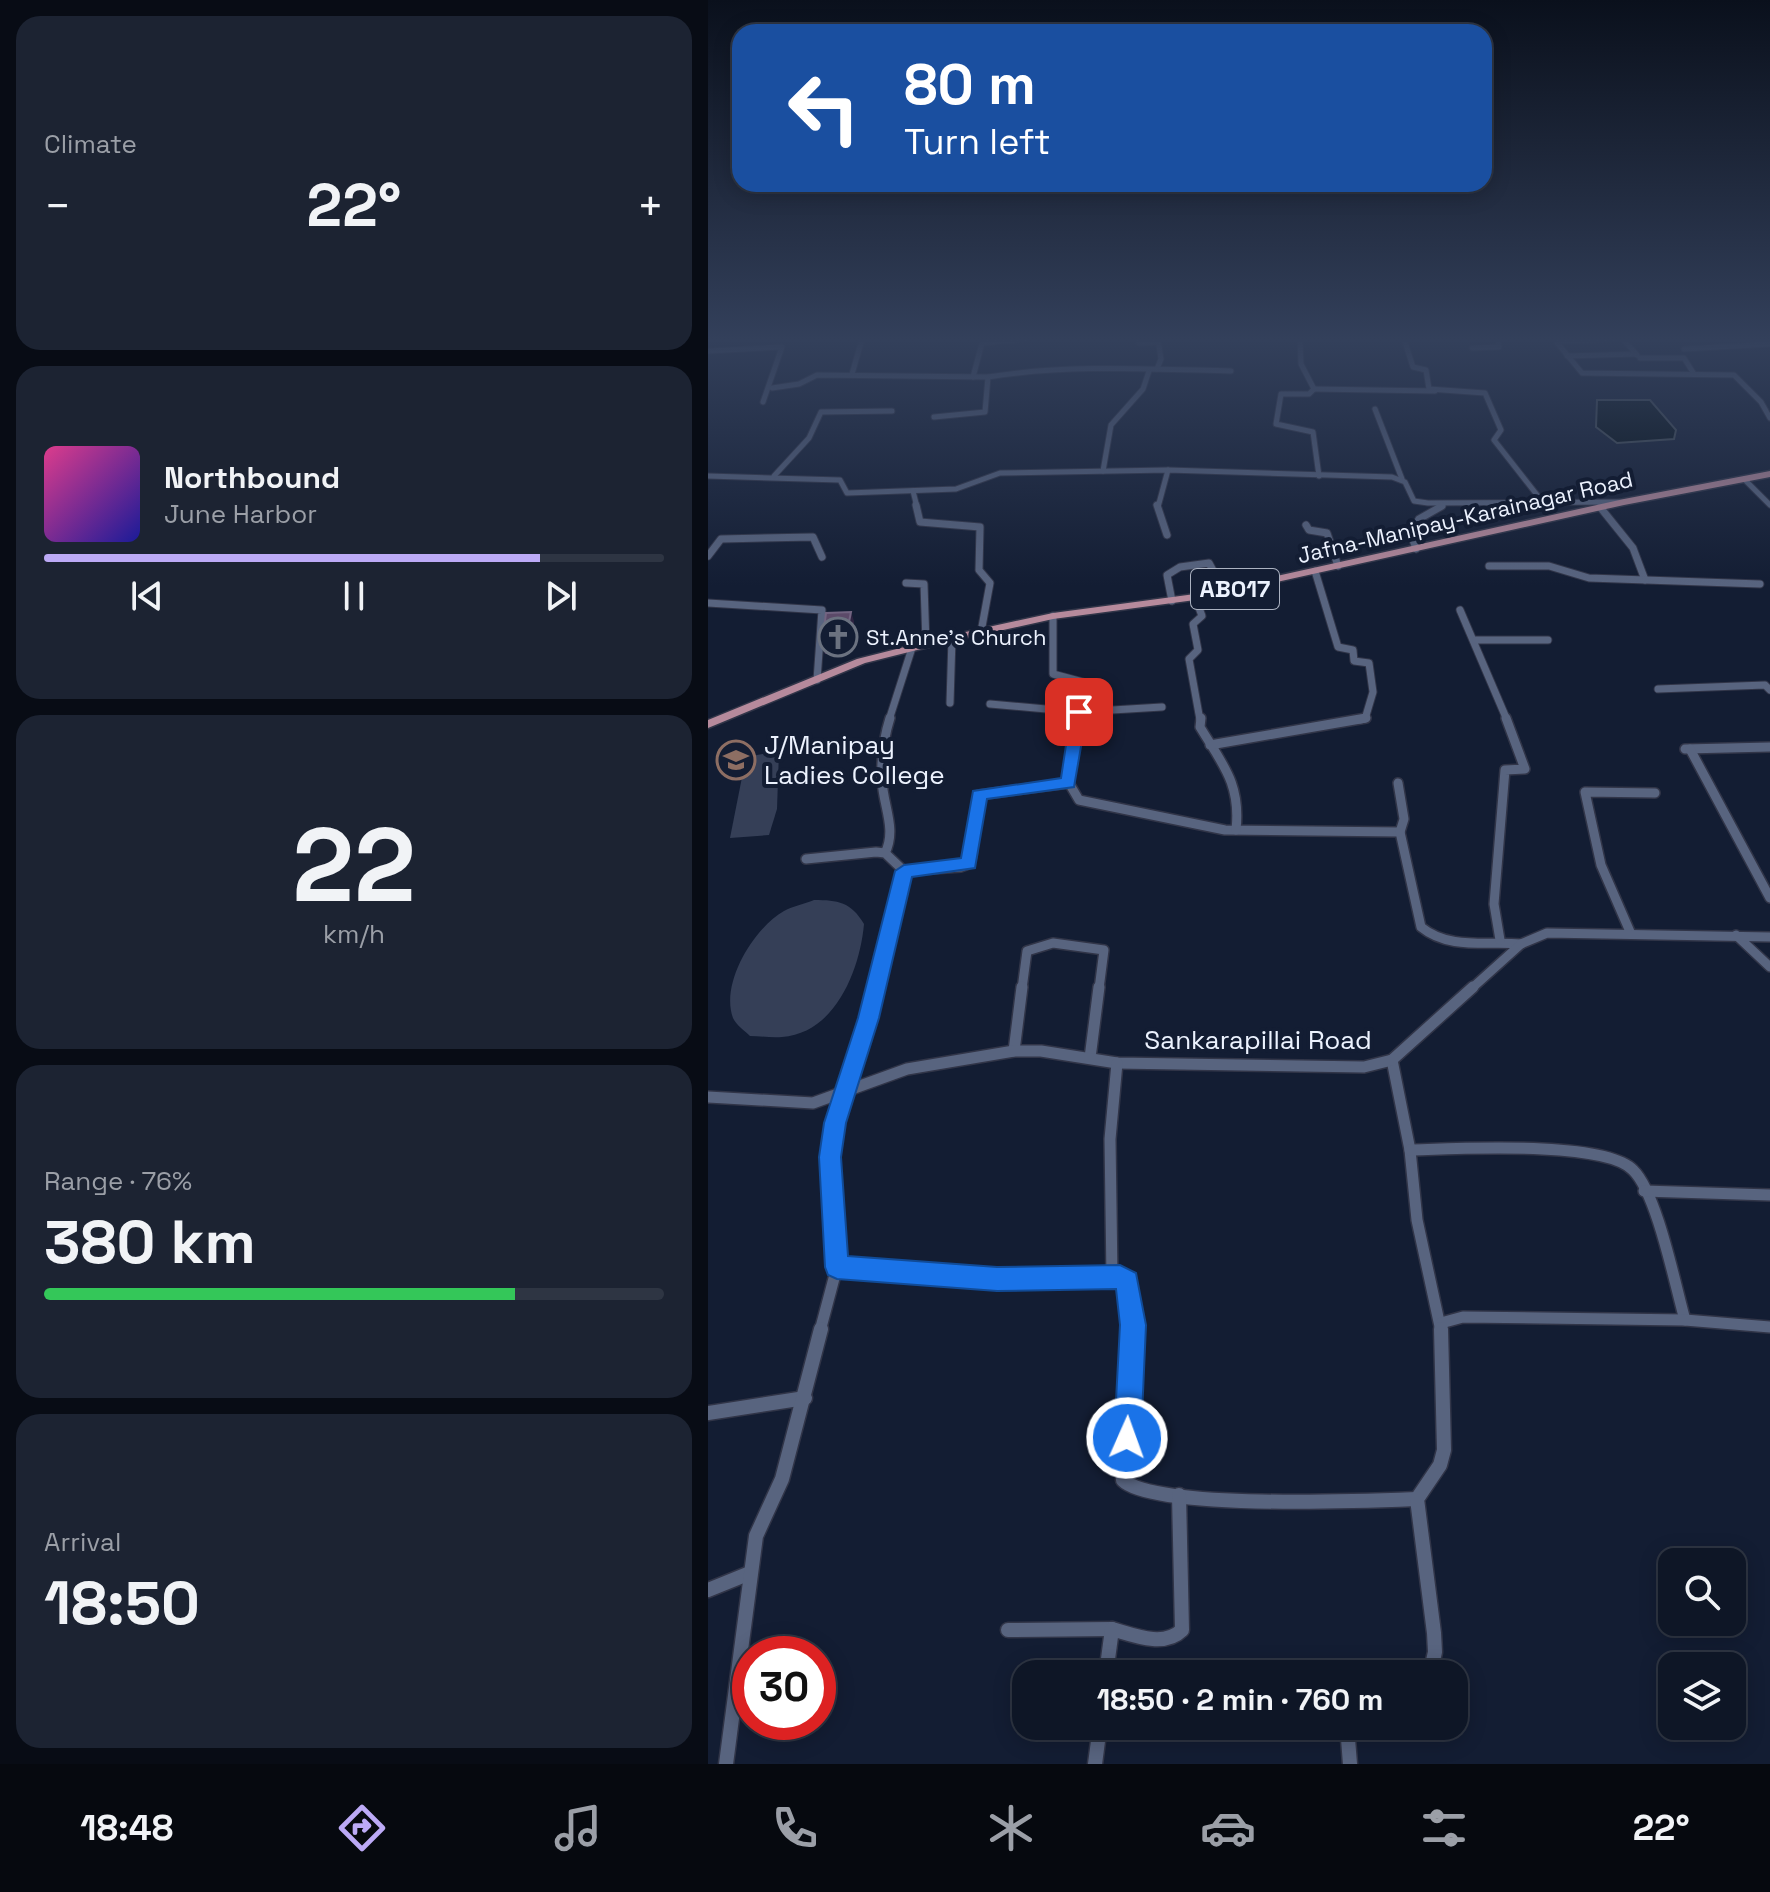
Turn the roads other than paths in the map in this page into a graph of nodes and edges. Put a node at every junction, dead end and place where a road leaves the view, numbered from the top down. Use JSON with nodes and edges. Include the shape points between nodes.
{"nodes":[{"id":1,"x":817,"y":421,"type":"edge"},
{"id":2,"x":1114,"y":421,"type":"edge"},
{"id":3,"x":1276,"y":421,"type":"edge"},
{"id":4,"x":1380,"y":421,"type":"edge"},
{"id":5,"x":1497,"y":421,"type":"edge"},
{"id":6,"x":1168,"y":470,"type":"junction"},
{"id":7,"x":1103,"y":471,"type":"junction"},
{"id":8,"x":1770,"y":474,"type":"edge"},
{"id":9,"x":708,"y":476,"type":"edge"},
{"id":10,"x":774,"y":476,"type":"junction"},
{"id":11,"x":1319,"y":476,"type":"junction"},
{"id":12,"x":1402,"y":479,"type":"junction"},
{"id":13,"x":1744,"y":479,"type":"junction"},
{"id":14,"x":913,"y":491,"type":"junction"},
{"id":15,"x":1541,"y":500,"type":"junction"},
{"id":16,"x":1453,"y":502,"type":"junction"},
{"id":17,"x":1624,"y":502,"type":"junction"},
{"id":18,"x":1770,"y":505,"type":"edge"},
{"id":19,"x":1600,"y":507,"type":"junction"},
{"id":20,"x":1306,"y":525,"type":"dead end"},
{"id":21,"x":1167,"y":535,"type":"dead end"},
{"id":22,"x":1416,"y":549,"type":"junction"},
{"id":23,"x":708,"y":556,"type":"edge"},
{"id":24,"x":822,"y":557,"type":"dead end"},
{"id":25,"x":1338,"y":566,"type":"junction"},
{"id":26,"x":1489,"y":566,"type":"dead end"},
{"id":27,"x":1315,"y":571,"type":"junction"},
{"id":28,"x":1645,"y":580,"type":"junction"},
{"id":29,"x":906,"y":583,"type":"dead end"},
{"id":30,"x":1760,"y":584,"type":"dead end"},
{"id":31,"x":1224,"y":591,"type":"junction"},
{"id":32,"x":1195,"y":597,"type":"junction"},
{"id":33,"x":1172,"y":601,"type":"junction"},
{"id":34,"x":708,"y":603,"type":"edge"},
{"id":35,"x":1460,"y":610,"type":"dead end"},
{"id":36,"x":1053,"y":616,"type":"junction"},
{"id":37,"x":981,"y":632,"type":"junction"},
{"id":38,"x":952,"y":638,"type":"junction"},
{"id":39,"x":1476,"y":640,"type":"junction"},
{"id":40,"x":1548,"y":640,"type":"dead end"},
{"id":41,"x":926,"y":644,"type":"junction"},
{"id":42,"x":912,"y":648,"type":"junction"},
{"id":43,"x":817,"y":680,"type":"junction"},
{"id":44,"x":1658,"y":689,"type":"dead end"},
{"id":45,"x":1770,"y":690,"type":"edge"},
{"id":46,"x":950,"y":703,"type":"dead end"},
{"id":47,"x":990,"y":704,"type":"dead end"},
{"id":48,"x":1162,"y":707,"type":"dead end"},
{"id":49,"x":1079,"y":712,"type":"junction"},
{"id":50,"x":708,"y":724,"type":"edge"},
{"id":51,"x":1210,"y":745,"type":"junction"},
{"id":52,"x":1770,"y":747,"type":"edge"},
{"id":53,"x":1069,"y":783,"type":"junction"},
{"id":54,"x":1398,"y":783,"type":"dead end"},
{"id":55,"x":1655,"y":793,"type":"dead end"},
{"id":56,"x":1236,"y":830,"type":"junction"},
{"id":57,"x":1400,"y":832,"type":"junction"},
{"id":58,"x":885,"y":853,"type":"junction"},
{"id":59,"x":806,"y":859,"type":"dead end"},
{"id":60,"x":904,"y":871,"type":"junction"},
{"id":61,"x":1770,"y":898,"type":"edge"},
{"id":62,"x":1631,"y":934,"type":"junction"},
{"id":63,"x":1736,"y":935,"type":"junction"},
{"id":64,"x":1770,"y":937,"type":"edge"},
{"id":65,"x":1500,"y":940,"type":"junction"},
{"id":66,"x":1521,"y":944,"type":"junction"},
{"id":67,"x":1770,"y":967,"type":"edge"},
{"id":68,"x":1014,"y":1051,"type":"junction"},
{"id":69,"x":1090,"y":1058,"type":"junction"},
{"id":70,"x":1392,"y":1060,"type":"junction"},
{"id":71,"x":1117,"y":1063,"type":"junction"},
{"id":72,"x":845,"y":1094,"type":"junction"},
{"id":73,"x":708,"y":1097,"type":"edge"},
{"id":74,"x":1410,"y":1150,"type":"junction"},
{"id":75,"x":1644,"y":1191,"type":"junction"},
{"id":76,"x":1770,"y":1195,"type":"edge"},
{"id":77,"x":837,"y":1267,"type":"junction"},
{"id":78,"x":1112,"y":1277,"type":"junction"},
{"id":79,"x":1685,"y":1320,"type":"junction"},
{"id":80,"x":1441,"y":1323,"type":"junction"},
{"id":81,"x":1770,"y":1327,"type":"edge"},
{"id":82,"x":805,"y":1398,"type":"junction"},
{"id":83,"x":708,"y":1413,"type":"edge"},
{"id":84,"x":1179,"y":1495,"type":"junction"},
{"id":85,"x":1417,"y":1499,"type":"junction"},
{"id":86,"x":750,"y":1573,"type":"junction"},
{"id":87,"x":708,"y":1590,"type":"edge"},
{"id":88,"x":1112,"y":1629,"type":"junction"},
{"id":89,"x":1008,"y":1630,"type":"dead end"},
{"id":90,"x":1108,"y":1660,"type":"edge"},
{"id":91,"x":1433,"y":1660,"type":"edge"},
{"id":92,"x":1098,"y":1740,"type":"edge"},
{"id":93,"x":1348,"y":1740,"type":"edge"},
{"id":94,"x":726,"y":1764,"type":"edge"},
{"id":95,"x":1095,"y":1764,"type":"edge"},
{"id":96,"x":1350,"y":1764,"type":"edge"}],
"edges":[{"from":1,"to":10,"type":"street","via":[[809,438]]},
{"from":2,"to":7,"type":"street"},
{"from":3,"to":11,"type":"street","via":[[1313,432]]},
{"from":4,"to":12,"type":"street"},
{"from":5,"to":15,"type":"street","via":[[1501,430],[1494,440]]},
{"from":6,"to":7,"type":"street"},
{"from":6,"to":11,"type":"street"},
{"from":6,"to":21,"type":"street","via":[[1157,504]]},
{"from":7,"to":14,"type":"street","via":[[982,475],[966,488]]},
{"from":8,"to":13,"type":"main road","name":"Jafna-Manipay-Karainagar Road","number":"AB017"},
{"from":9,"to":10,"type":"street"},
{"from":10,"to":14,"type":"street","via":[[840,480],[847,493]]},
{"from":11,"to":12,"type":"street"},
{"from":12,"to":16,"type":"street","via":[[1414,501]]},
{"from":13,"to":17,"type":"main road","name":"Jafna-Manipay-Karainagar Road","number":"AB017"},
{"from":13,"to":18,"type":"street"},
{"from":14,"to":37,"type":"street","via":[[920,522],[980,527],[979,570],[990,583]]},
{"from":15,"to":16,"type":"street"},
{"from":15,"to":17,"type":"street"},
{"from":16,"to":22,"type":"street","via":[[1419,519],[1411,534]]},
{"from":17,"to":19,"type":"main road","name":"Jafna-Manipay-Karainagar Road","number":"AB017"},
{"from":19,"to":22,"type":"main road","name":"Jafna-Manipay-Karainagar Road","number":"AB017"},
{"from":19,"to":28,"type":"street","via":[[1633,548]]},
{"from":20,"to":25,"type":"street","via":[[1327,533]]},
{"from":22,"to":25,"type":"main road","name":"Jafna-Manipay-Karainagar Road","number":"AB017"},
{"from":23,"to":24,"type":"street","via":[[721,539],[813,537]]},
{"from":25,"to":27,"type":"main road","name":"Jafna-Manipay-Karainagar Road","number":"AB017"},
{"from":26,"to":28,"type":"street","via":[[1549,566],[1589,578]]},
{"from":27,"to":31,"type":"main road","name":"Jafna-Manipay-Karainagar Road","number":"AB017"},
{"from":27,"to":51,"type":"street","via":[[1338,647],[1353,650],[1354,661],[1369,663],[1370,711],[1365,719]]},
{"from":28,"to":30,"type":"street"},
{"from":29,"to":41,"type":"street","via":[[924,584]]},
{"from":31,"to":32,"type":"main road","name":"Jafna-Manipay-Karainagar Road","number":"AB017"},
{"from":31,"to":33,"type":"street","via":[[1209,563],[1180,567],[1167,575]]},
{"from":32,"to":33,"type":"main road","name":"Jafna-Manipay-Karainagar Road","number":"AB017"},
{"from":32,"to":51,"type":"street","via":[[1202,616],[1193,624],[1198,650],[1189,659],[1200,727]]},
{"from":33,"to":36,"type":"main road","name":"Jafna-Manipay-Karainagar Road","number":"AB017"},
{"from":34,"to":43,"type":"street","via":[[822,610]]},
{"from":35,"to":39,"type":"street"},
{"from":36,"to":37,"type":"main road","name":"Jafna-Manipay-Karainagar Road","number":"AB017"},
{"from":36,"to":49,"type":"street","via":[[1053,674],[1083,682]]},
{"from":37,"to":38,"type":"main road","name":"Jafna-Manipay-Karainagar Road","number":"AB017"},
{"from":38,"to":41,"type":"main road","name":"Jafna-Manipay-Karainagar Road","number":"AB017"},
{"from":38,"to":46,"type":"street"},
{"from":39,"to":40,"type":"street"},
{"from":39,"to":65,"type":"street","via":[[1525,769],[1505,770],[1494,904]]},
{"from":41,"to":42,"type":"main road","name":"Jafna-Manipay-Karainagar Road","number":"AB017"},
{"from":42,"to":43,"type":"main road","name":"Jafna-Manipay-Karainagar Road","number":"AB017"},
{"from":42,"to":58,"type":"street","via":[[885,734],[882,781],[892,839]]},
{"from":43,"to":50,"type":"main road","name":"Jafna-Manipay-Karainagar Road","number":"AB017"},
{"from":44,"to":45,"type":"street","via":[[1765,685]]},
{"from":47,"to":49,"type":"street"},
{"from":48,"to":49,"type":"street"},
{"from":49,"to":53,"type":"street"},
{"from":51,"to":56,"type":"street","via":[[1239,803]]},
{"from":52,"to":61,"type":"street","via":[[1687,749]]},
{"from":53,"to":56,"type":"street","via":[[1079,800]]},
{"from":53,"to":60,"type":"street","via":[[979,795],[969,864]]},
{"from":54,"to":57,"type":"street","via":[[1404,819]]},
{"from":55,"to":62,"type":"street","via":[[1585,792],[1595,853]]},
{"from":56,"to":57,"type":"street"},
{"from":57,"to":65,"type":"street","via":[[1421,927],[1429,936],[1449,942]]},
{"from":58,"to":59,"type":"street"},
{"from":58,"to":60,"type":"street"},
{"from":60,"to":72,"type":"street"},
{"from":62,"to":63,"type":"street","name":"Sankarapillai Road"},
{"from":62,"to":66,"type":"street","name":"Sankarapillai Road","via":[[1547,933]]},
{"from":63,"to":64,"type":"street","name":"Sankarapillai Road"},
{"from":63,"to":67,"type":"street"},
{"from":65,"to":66,"type":"street"},
{"from":66,"to":70,"type":"street","name":"Sankarapillai Road"},
{"from":68,"to":69,"type":"street","name":"Sankarapillai Road"},
{"from":68,"to":69,"type":"street","via":[[1027,951],[1066,944],[1104,950]]},
{"from":68,"to":72,"type":"street","name":"Sankarapillai Road","via":[[907,1069]]},
{"from":69,"to":71,"type":"street","name":"Sankarapillai Road"},
{"from":70,"to":71,"type":"street","name":"Sankarapillai Road","via":[[1364,1067]]},
{"from":70,"to":74,"type":"street"},
{"from":71,"to":78,"type":"street","via":[[1110,1139]]},
{"from":72,"to":73,"type":"street","name":"Sankarapillai Road","via":[[813,1103]]},
{"from":72,"to":77,"type":"street","via":[[830,1157]]},
{"from":74,"to":75,"type":"street","via":[[1604,1155],[1635,1170]]},
{"from":74,"to":80,"type":"street","via":[[1417,1220]]},
{"from":75,"to":76,"type":"street"},
{"from":75,"to":79,"type":"street"},
{"from":77,"to":78,"type":"street","via":[[997,1279]]},
{"from":77,"to":82,"type":"street"},
{"from":78,"to":84,"type":"street","via":[[1127,1282],[1133,1325],[1123,1480],[1141,1490]]},
{"from":79,"to":80,"type":"street","via":[[1463,1317]]},
{"from":79,"to":81,"type":"street"},
{"from":80,"to":85,"type":"street","via":[[1444,1450]]},
{"from":82,"to":83,"type":"street"},
{"from":82,"to":86,"type":"street","via":[[782,1479],[756,1536]]},
{"from":84,"to":85,"type":"street","via":[[1293,1504]]},
{"from":84,"to":88,"type":"street","via":[[1182,1630],[1156,1640]]},
{"from":85,"to":91,"type":"street"},
{"from":86,"to":87,"type":"street"},
{"from":86,"to":94,"type":"street"},
{"from":88,"to":89,"type":"street"},
{"from":88,"to":90,"type":"street"},
{"from":92,"to":95,"type":"street"},
{"from":93,"to":96,"type":"street"}]}
